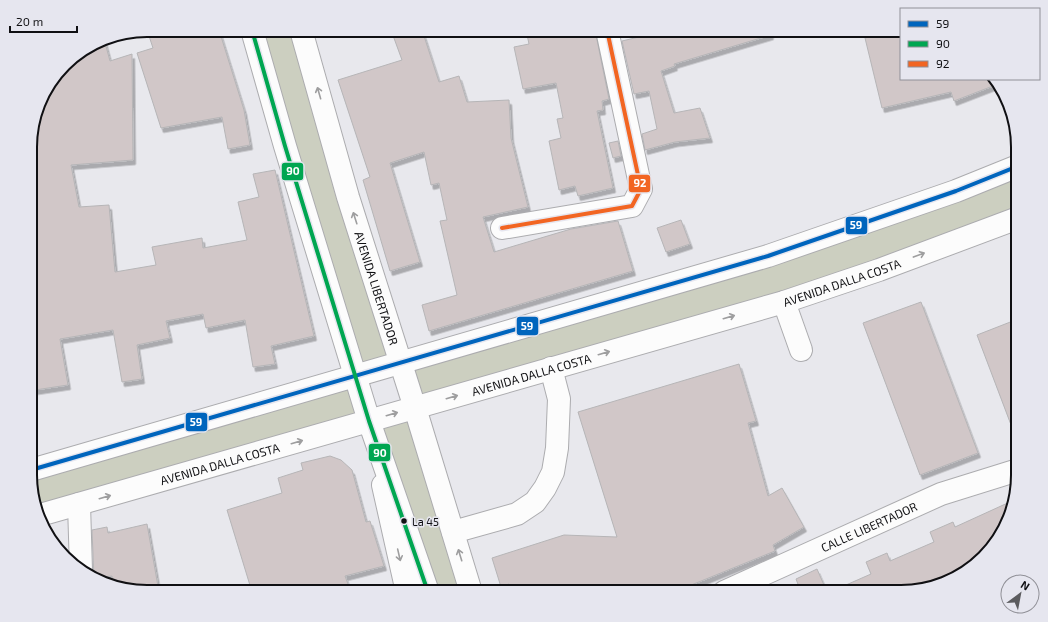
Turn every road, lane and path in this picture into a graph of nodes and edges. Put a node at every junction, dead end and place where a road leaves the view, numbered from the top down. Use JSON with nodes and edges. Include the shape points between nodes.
{"nodes":[{"id":1,"x":254,"y":37,"type":"edge"},
{"id":2,"x":303,"y":37,"type":"edge"},
{"id":3,"x":609,"y":37,"type":"edge"},
{"id":4,"x":1011,"y":169,"type":"edge"},
{"id":5,"x":1011,"y":221,"type":"edge"},
{"id":6,"x":502,"y":228,"type":"dead end"},
{"id":7,"x":784,"y":302,"type":"junction"},
{"id":8,"x":802,"y":350,"type":"dead end"},
{"id":9,"x":401,"y":362,"type":"junction"},
{"id":10,"x":550,"y":368,"type":"junction"},
{"id":11,"x":355,"y":376,"type":"junction"},
{"id":12,"x":415,"y":408,"type":"junction"},
{"id":13,"x":368,"y":421,"type":"junction"},
{"id":14,"x":37,"y":468,"type":"edge"},
{"id":15,"x":1011,"y":472,"type":"edge"},
{"id":16,"x":79,"y":504,"type":"junction"},
{"id":17,"x":44,"y":514,"type":"edge"},
{"id":18,"x":453,"y":532,"type":"junction"},
{"id":19,"x":81,"y":563,"type":"edge"},
{"id":20,"x":405,"y":585,"type":"edge"},
{"id":21,"x":426,"y":585,"type":"edge"},
{"id":22,"x":469,"y":585,"type":"edge"},
{"id":23,"x":740,"y":585,"type":"edge"}],
"edges":[{"from":1,"to":11,"type":"street"},
{"from":9,"to":2,"type":"street","name":"AVENIDA LIBERTADOR","one_way":true,"via":[[348,197]]},
{"from":3,"to":6,"type":"street","via":[[642,189],[639,196],[632,206]]},
{"from":4,"to":9,"type":"street","via":[[922,203],[768,256]]},
{"from":7,"to":5,"type":"street","name":"AVENIDA DALLA COSTA","one_way":true},
{"from":7,"to":8,"type":"street"},
{"from":10,"to":7,"type":"street","name":"AVENIDA DALLA COSTA","one_way":true},
{"from":9,"to":11,"type":"street"},
{"from":9,"to":12,"type":"street","name":"AVENIDA LIBERTADOR"},
{"from":12,"to":10,"type":"street","name":"AVENIDA DALLA COSTA","one_way":true},
{"from":10,"to":18,"type":"street","via":[[559,406],[553,472],[545,488],[536,502],[517,514]]},
{"from":11,"to":13,"type":"street"},
{"from":11,"to":14,"type":"street"},
{"from":13,"to":12,"type":"street","name":"AVENIDA DALLA COSTA","one_way":true},
{"from":12,"to":18,"type":"street","name":"AVENIDA LIBERTADOR"},
{"from":16,"to":13,"type":"street","name":"AVENIDA DALLA COSTA","one_way":true},
{"from":13,"to":20,"type":"street","one_way":true},
{"from":13,"to":21,"type":"street"},
{"from":15,"to":23,"type":"street","name":"CALLE LIBERTADOR","via":[[942,494]]},
{"from":16,"to":17,"type":"street","name":"AVENIDA DALLA COSTA"},
{"from":16,"to":19,"type":"street"},
{"from":22,"to":18,"type":"street","name":"AVENIDA LIBERTADOR","one_way":true}]}
